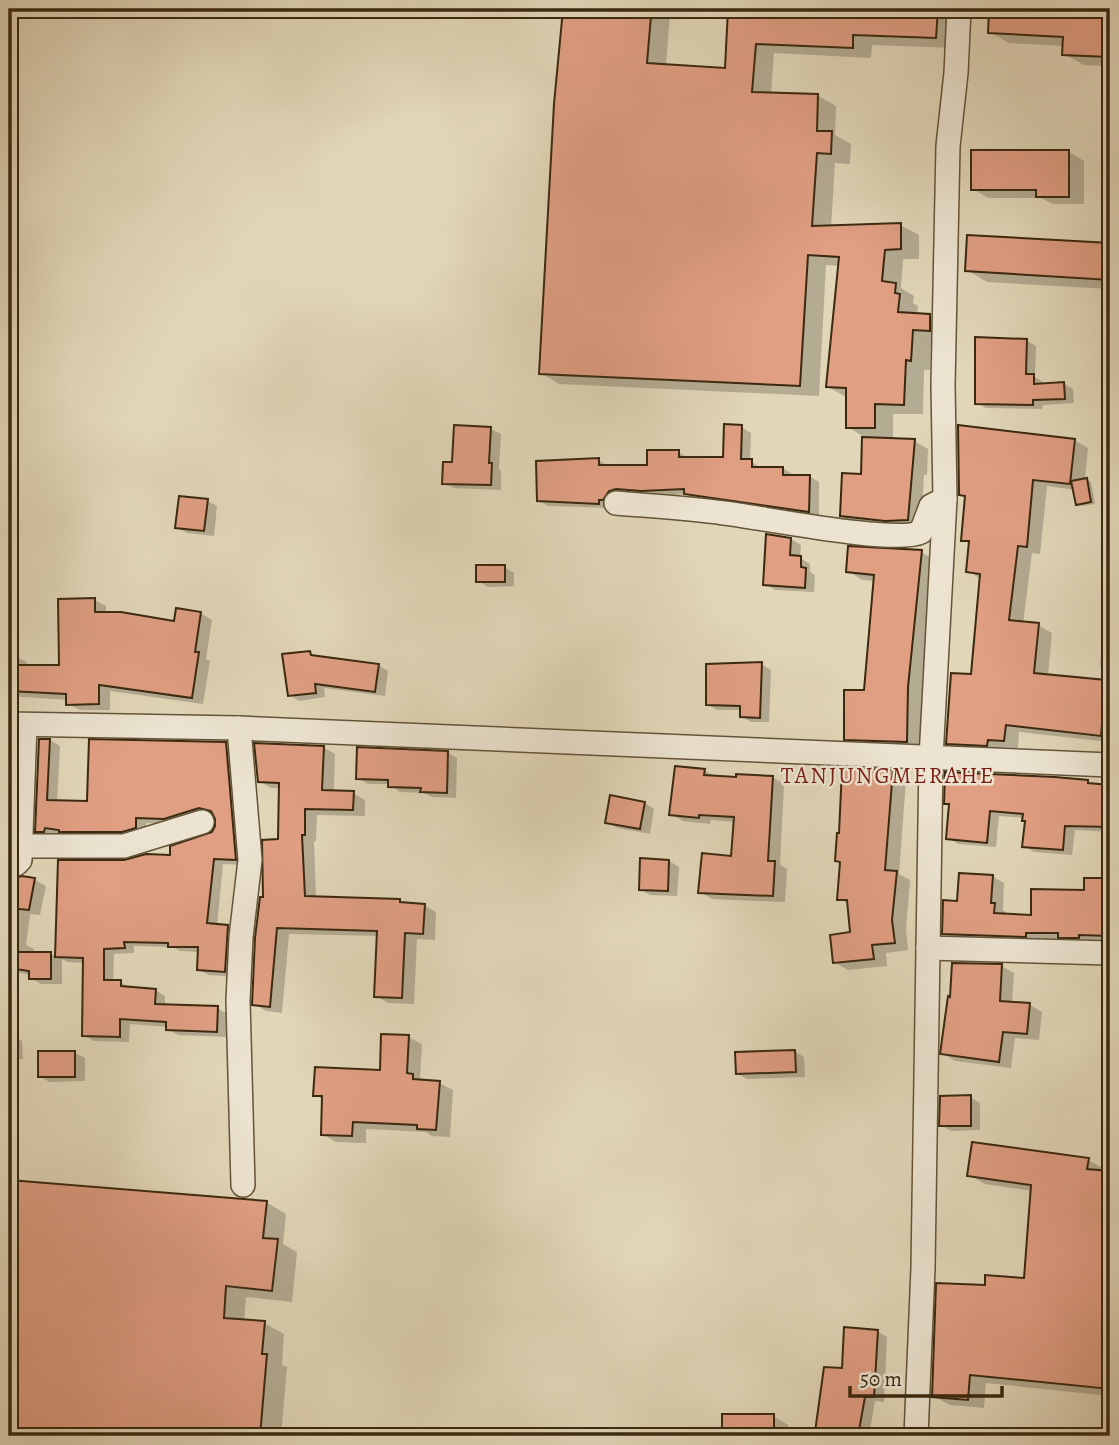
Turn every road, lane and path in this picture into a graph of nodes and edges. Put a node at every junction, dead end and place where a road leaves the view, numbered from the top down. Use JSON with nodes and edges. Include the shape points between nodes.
{"nodes":[{"id":1,"x":959,"y":9,"type":"edge"},
{"id":2,"x":945,"y":499,"type":"junction"},
{"id":3,"x":616,"y":503,"type":"dead end"},
{"id":4,"x":17,"y":725,"type":"edge"},
{"id":5,"x":239,"y":728,"type":"junction"},
{"id":6,"x":931,"y":758,"type":"junction"},
{"id":7,"x":1110,"y":765,"type":"edge"},
{"id":8,"x":202,"y":822,"type":"dead end"},
{"id":9,"x":21,"y":846,"type":"junction"},
{"id":10,"x":9,"y":865,"type":"edge"},
{"id":11,"x":928,"y":948,"type":"junction"},
{"id":12,"x":1110,"y":953,"type":"edge"},
{"id":13,"x":243,"y":1185,"type":"dead end"},
{"id":14,"x":916,"y":1436,"type":"edge"}],
"edges":[{"from":1,"to":2,"type":"street","via":[[948,146]]},
{"from":2,"to":3,"type":"street","via":[[931,506],[924,529],[910,536]]},
{"from":2,"to":6,"type":"street"},
{"from":4,"to":5,"type":"street"},
{"from":4,"to":9,"type":"street"},
{"from":5,"to":6,"type":"street"},
{"from":5,"to":13,"type":"street","via":[[250,860],[239,1000]]},
{"from":6,"to":7,"type":"street"},
{"from":6,"to":11,"type":"street"},
{"from":8,"to":9,"type":"street","via":[[124,846]]},
{"from":9,"to":10,"type":"street","via":[[20,860]]},
{"from":11,"to":12,"type":"street"},
{"from":11,"to":14,"type":"street"}]}
